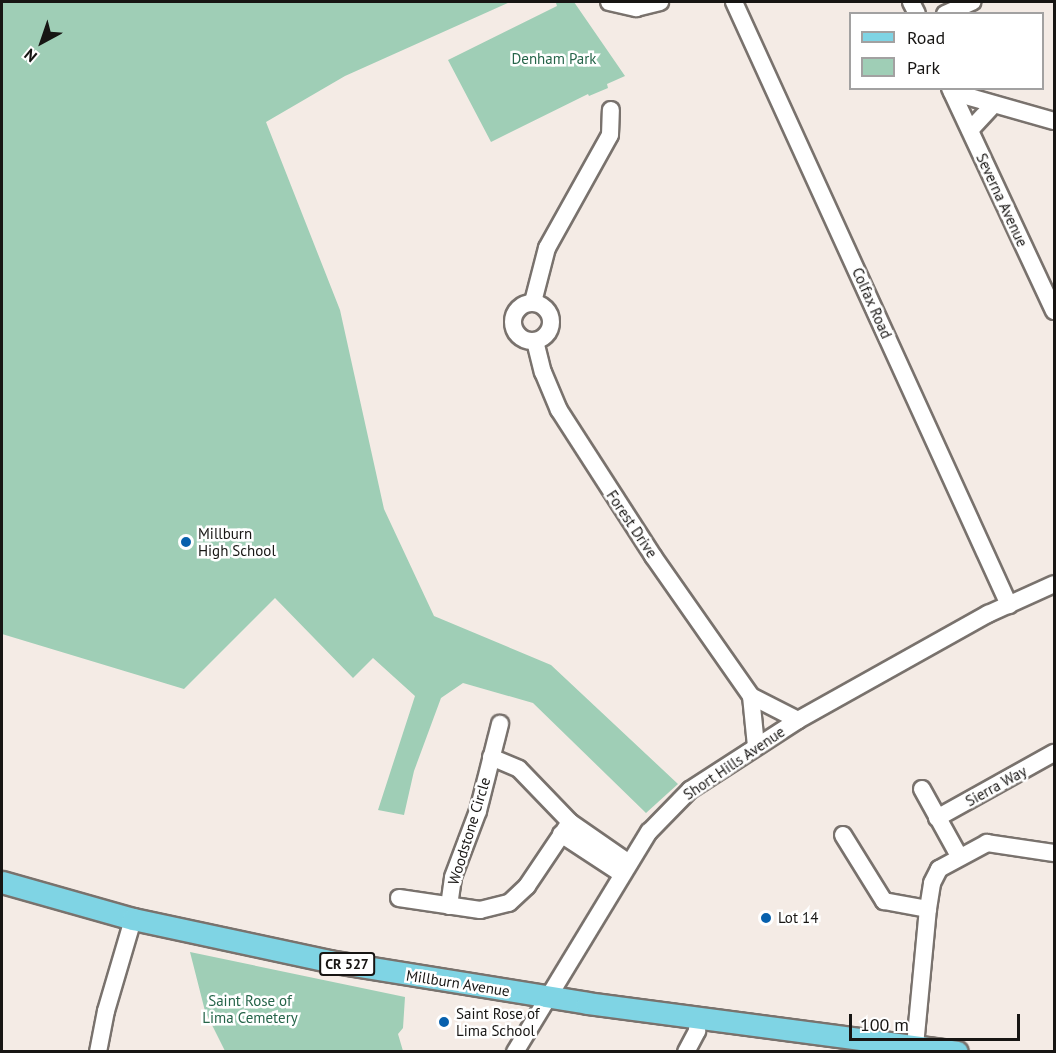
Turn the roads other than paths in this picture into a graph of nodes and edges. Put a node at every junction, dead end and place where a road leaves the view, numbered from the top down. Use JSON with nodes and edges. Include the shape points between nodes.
{"nodes":[{"id":1,"x":609,"y":2,"type":"edge"},
{"id":2,"x":660,"y":2,"type":"edge"},
{"id":3,"x":734,"y":2,"type":"edge"},
{"id":4,"x":972,"y":2,"type":"edge"},
{"id":5,"x":950,"y":12,"type":"edge"},
{"id":6,"x":951,"y":90,"type":"edge"},
{"id":7,"x":994,"y":104,"type":"junction"},
{"id":8,"x":611,"y":110,"type":"dead end"},
{"id":9,"x":1054,"y":122,"type":"edge"},
{"id":10,"x":970,"y":130,"type":"junction"},
{"id":11,"x":533,"y":302,"type":"junction"},
{"id":12,"x":1054,"y":311,"type":"edge"},
{"id":13,"x":535,"y":341,"type":"junction"},
{"id":14,"x":1054,"y":584,"type":"edge"},
{"id":15,"x":1009,"y":605,"type":"junction"},
{"id":16,"x":751,"y":696,"type":"junction"},
{"id":17,"x":798,"y":720,"type":"junction"},
{"id":18,"x":500,"y":724,"type":"dead end"},
{"id":19,"x":756,"y":746,"type":"junction"},
{"id":20,"x":1054,"y":753,"type":"edge"},
{"id":21,"x":491,"y":757,"type":"junction"},
{"id":22,"x":922,"y":789,"type":"dead end"},
{"id":23,"x":938,"y":818,"type":"junction"},
{"id":24,"x":566,"y":828,"type":"junction"},
{"id":25,"x":843,"y":835,"type":"dead end"},
{"id":26,"x":1054,"y":853,"type":"edge"},
{"id":27,"x":959,"y":856,"type":"junction"},
{"id":28,"x":626,"y":869,"type":"junction"},
{"id":29,"x":2,"y":882,"type":"edge"},
{"id":30,"x":399,"y":898,"type":"dead end"},
{"id":31,"x":449,"y":906,"type":"junction"},
{"id":32,"x":928,"y":909,"type":"junction"},
{"id":33,"x":133,"y":919,"type":"junction"},
{"id":34,"x":547,"y":997,"type":"junction"},
{"id":35,"x":698,"y":1017,"type":"junction"},
{"id":36,"x":860,"y":1045,"type":"edge"},
{"id":37,"x":915,"y":1046,"type":"junction"},
{"id":38,"x":889,"y":1047,"type":"edge"},
{"id":39,"x":98,"y":1052,"type":"edge"},
{"id":40,"x":514,"y":1052,"type":"edge"},
{"id":41,"x":686,"y":1052,"type":"edge"},
{"id":42,"x":957,"y":1052,"type":"edge"}],
"edges":[{"from":1,"to":2,"type":"street","via":[[636,8]]},
{"from":3,"to":15,"type":"street","name":"Colfax Road"},
{"from":4,"to":5,"type":"street"},
{"from":6,"to":7,"type":"street"},
{"from":6,"to":10,"type":"street","name":"Severna Avenue"},
{"from":7,"to":9,"type":"street"},
{"from":7,"to":10,"type":"street"},
{"from":8,"to":11,"type":"street","via":[[610,135],[548,248]]},
{"from":10,"to":12,"type":"street","name":"Severna Avenue"},
{"from":11,"to":13,"type":"street","via":[[544,307],[551,319],[546,335]]},
{"from":11,"to":13,"type":"street","via":[[518,309],[513,325],[524,339]]},
{"from":13,"to":16,"type":"street","name":"Forest Drive","via":[[537,356],[559,410],[653,556]]},
{"from":14,"to":15,"type":"street","name":"Short Hills Avenue"},
{"from":15,"to":17,"type":"street","name":"Short Hills Avenue"},
{"from":16,"to":17,"type":"street","name":"Forest Drive"},
{"from":16,"to":19,"type":"street","name":"Forest Drive"},
{"from":17,"to":19,"type":"street","name":"Short Hills Avenue"},
{"from":18,"to":21,"type":"street","name":"Woodstone Circle"},
{"from":19,"to":28,"type":"street","name":"Short Hills Avenue","via":[[690,790],[664,814]]},
{"from":20,"to":23,"type":"street","name":"Sierra Way"},
{"from":21,"to":24,"type":"street","name":"Woodstone Circle","via":[[519,769]]},
{"from":21,"to":31,"type":"street","name":"Woodstone Circle","via":[[474,825],[453,877]]},
{"from":22,"to":23,"type":"street"},
{"from":23,"to":27,"type":"street"},
{"from":24,"to":28,"type":"street","name":"Woodstone Circle"},
{"from":24,"to":31,"type":"street","name":"Woodstone Circle","via":[[527,886],[509,903],[480,910]]},
{"from":25,"to":32,"type":"street","via":[[884,901]]},
{"from":26,"to":27,"type":"street","via":[[987,843]]},
{"from":27,"to":32,"type":"street","via":[[935,875]]},
{"from":28,"to":34,"type":"street","name":"Short Hills Avenue"},
{"from":29,"to":33,"type":"main road","name":"Millburn Avenue","number":"CR 527"},
{"from":30,"to":31,"type":"street","name":"Woodstone Circle"},
{"from":32,"to":37,"type":"street"},
{"from":33,"to":34,"type":"main road","name":"Millburn Avenue","number":"CR 527","via":[[329,961]]},
{"from":33,"to":39,"type":"street"},
{"from":34,"to":35,"type":"main road","name":"Millburn Avenue","number":"CR 527"},
{"from":34,"to":40,"type":"street","name":"Short Hills Avenue"},
{"from":35,"to":36,"type":"main road","name":"Millburn Avenue","number":"CR 527"},
{"from":35,"to":41,"type":"street"},
{"from":36,"to":38,"type":"main road","name":"Millburn Avenue","number":"CR 527"},
{"from":37,"to":38,"type":"main road","name":"Millburn Avenue","number":"CR 527"},
{"from":37,"to":42,"type":"main road","name":"Millburn Avenue","number":"CR 527"}]}
